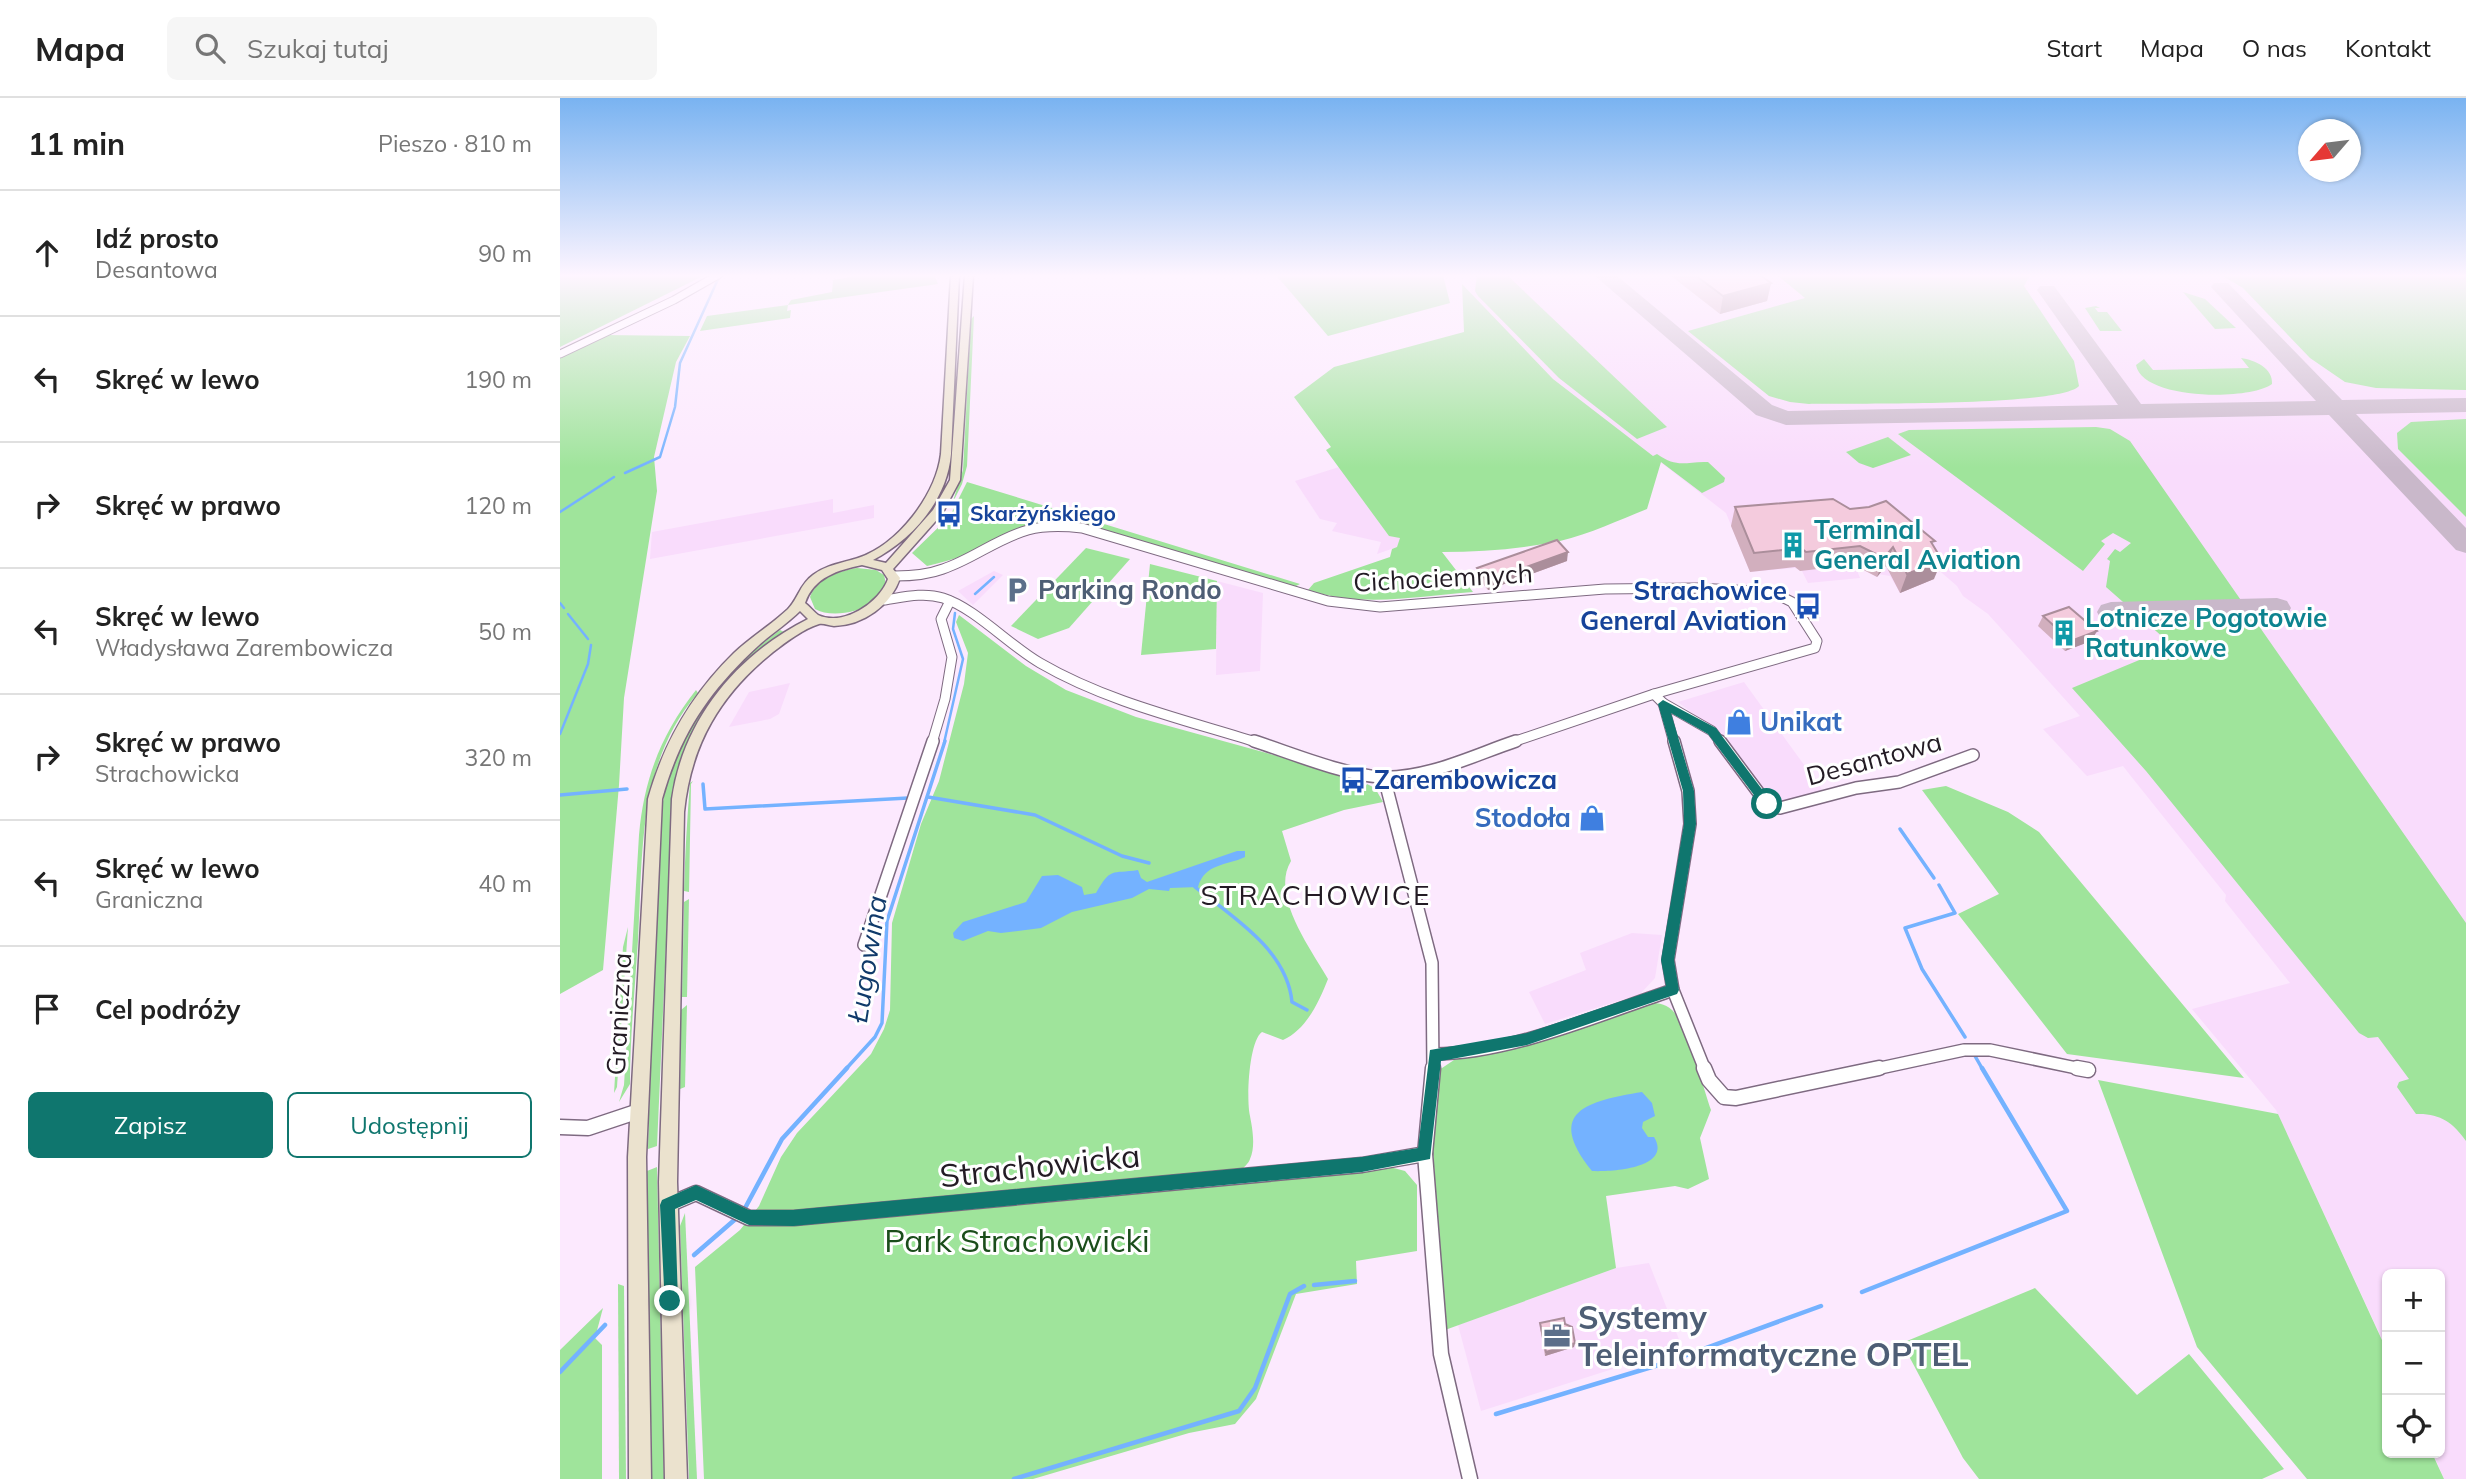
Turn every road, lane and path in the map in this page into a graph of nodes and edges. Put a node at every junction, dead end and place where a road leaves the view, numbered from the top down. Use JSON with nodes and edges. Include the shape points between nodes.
{"nodes":[{"id":1,"x":591,"y":339,"type":"edge"},
{"id":2,"x":952,"y":339,"type":"edge"},
{"id":3,"x":965,"y":339,"type":"edge"},
{"id":4,"x":560,"y":354,"type":"edge"},
{"id":5,"x":862,"y":561,"type":"junction"},
{"id":6,"x":892,"y":572,"type":"junction"},
{"id":7,"x":885,"y":600,"type":"junction"},
{"id":8,"x":950,"y":601,"type":"junction"},
{"id":9,"x":799,"y":604,"type":"junction"},
{"id":10,"x":817,"y":620,"type":"junction"},
{"id":11,"x":1658,"y":699,"type":"junction"},
{"id":12,"x":1973,"y":755,"type":"dead end"},
{"id":13,"x":1387,"y":777,"type":"junction"},
{"id":14,"x":864,"y":945,"type":"dead end"},
{"id":15,"x":1673,"y":990,"type":"junction"},
{"id":16,"x":1434,"y":1054,"type":"junction"},
{"id":17,"x":2088,"y":1070,"type":"dead end"},
{"id":18,"x":639,"y":1111,"type":"junction"},
{"id":19,"x":560,"y":1127,"type":"edge"},
{"id":20,"x":1425,"y":1154,"type":"junction"},
{"id":21,"x":668,"y":1205,"type":"junction"},
{"id":22,"x":640,"y":1479,"type":"edge"},
{"id":23,"x":677,"y":1479,"type":"edge"},
{"id":24,"x":1470,"y":1479,"type":"edge"}],
"edges":[{"from":1,"to":4,"type":"street"},
{"from":2,"to":5,"type":"main road","via":[[942,476],[937,489],[881,551]]},
{"from":3,"to":6,"type":"main road","via":[[955,480],[938,512]]},
{"from":5,"to":6,"type":"main road","via":[[876,562]]},
{"from":5,"to":9,"type":"main road","name":"Graniczna","via":[[824,572],[801,593]]},
{"from":6,"to":7,"type":"main road","via":[[894,588]]},
{"from":6,"to":11,"type":"street","name":"Cichociemnych","via":[[930,574],[1015,533],[1065,525],[1359,607],[1605,589],[1778,593],[1789,599],[1815,635],[1815,648]]},
{"from":7,"to":8,"type":"street","via":[[919,595]]},
{"from":7,"to":10,"type":"main road","via":[[852,618]]},
{"from":8,"to":13,"type":"street","via":[[1039,663],[1104,694],[1333,766]]},
{"from":8,"to":14,"type":"street","via":[[941,619],[952,657],[945,699]]},
{"from":9,"to":10,"type":"main road","via":[[805,615]]},
{"from":9,"to":18,"type":"main road","name":"Graniczna","via":[[710,686],[682,726],[662,770],[653,817]]},
{"from":10,"to":21,"type":"main road","name":"Graniczna","via":[[774,645],[736,680],[700,729],[681,781]]},
{"from":11,"to":12,"type":"street","name":"Desantowa","via":[[1712,731],[1767,804],[1780,808],[1899,782]]},
{"from":11,"to":13,"type":"street","via":[[1425,772]]},
{"from":11,"to":15,"type":"street","via":[[1688,791],[1690,824],[1668,960]]},
{"from":13,"to":16,"type":"street","via":[[1432,963]]},
{"from":15,"to":16,"type":"street","via":[[1527,1039]]},
{"from":15,"to":17,"type":"street","via":[[1705,1072],[1724,1097],[1964,1050],[1990,1050]]},
{"from":16,"to":20,"type":"street"},
{"from":18,"to":19,"type":"street","via":[[588,1128]]},
{"from":18,"to":22,"type":"main road","name":"Graniczna"},
{"from":20,"to":21,"type":"street","name":"Strachowicka","via":[[1362,1165],[793,1218],[749,1218],[696,1193]]},
{"from":20,"to":24,"type":"street","via":[[1441,1353]]},
{"from":21,"to":23,"type":"main road","name":"Graniczna"}]}
